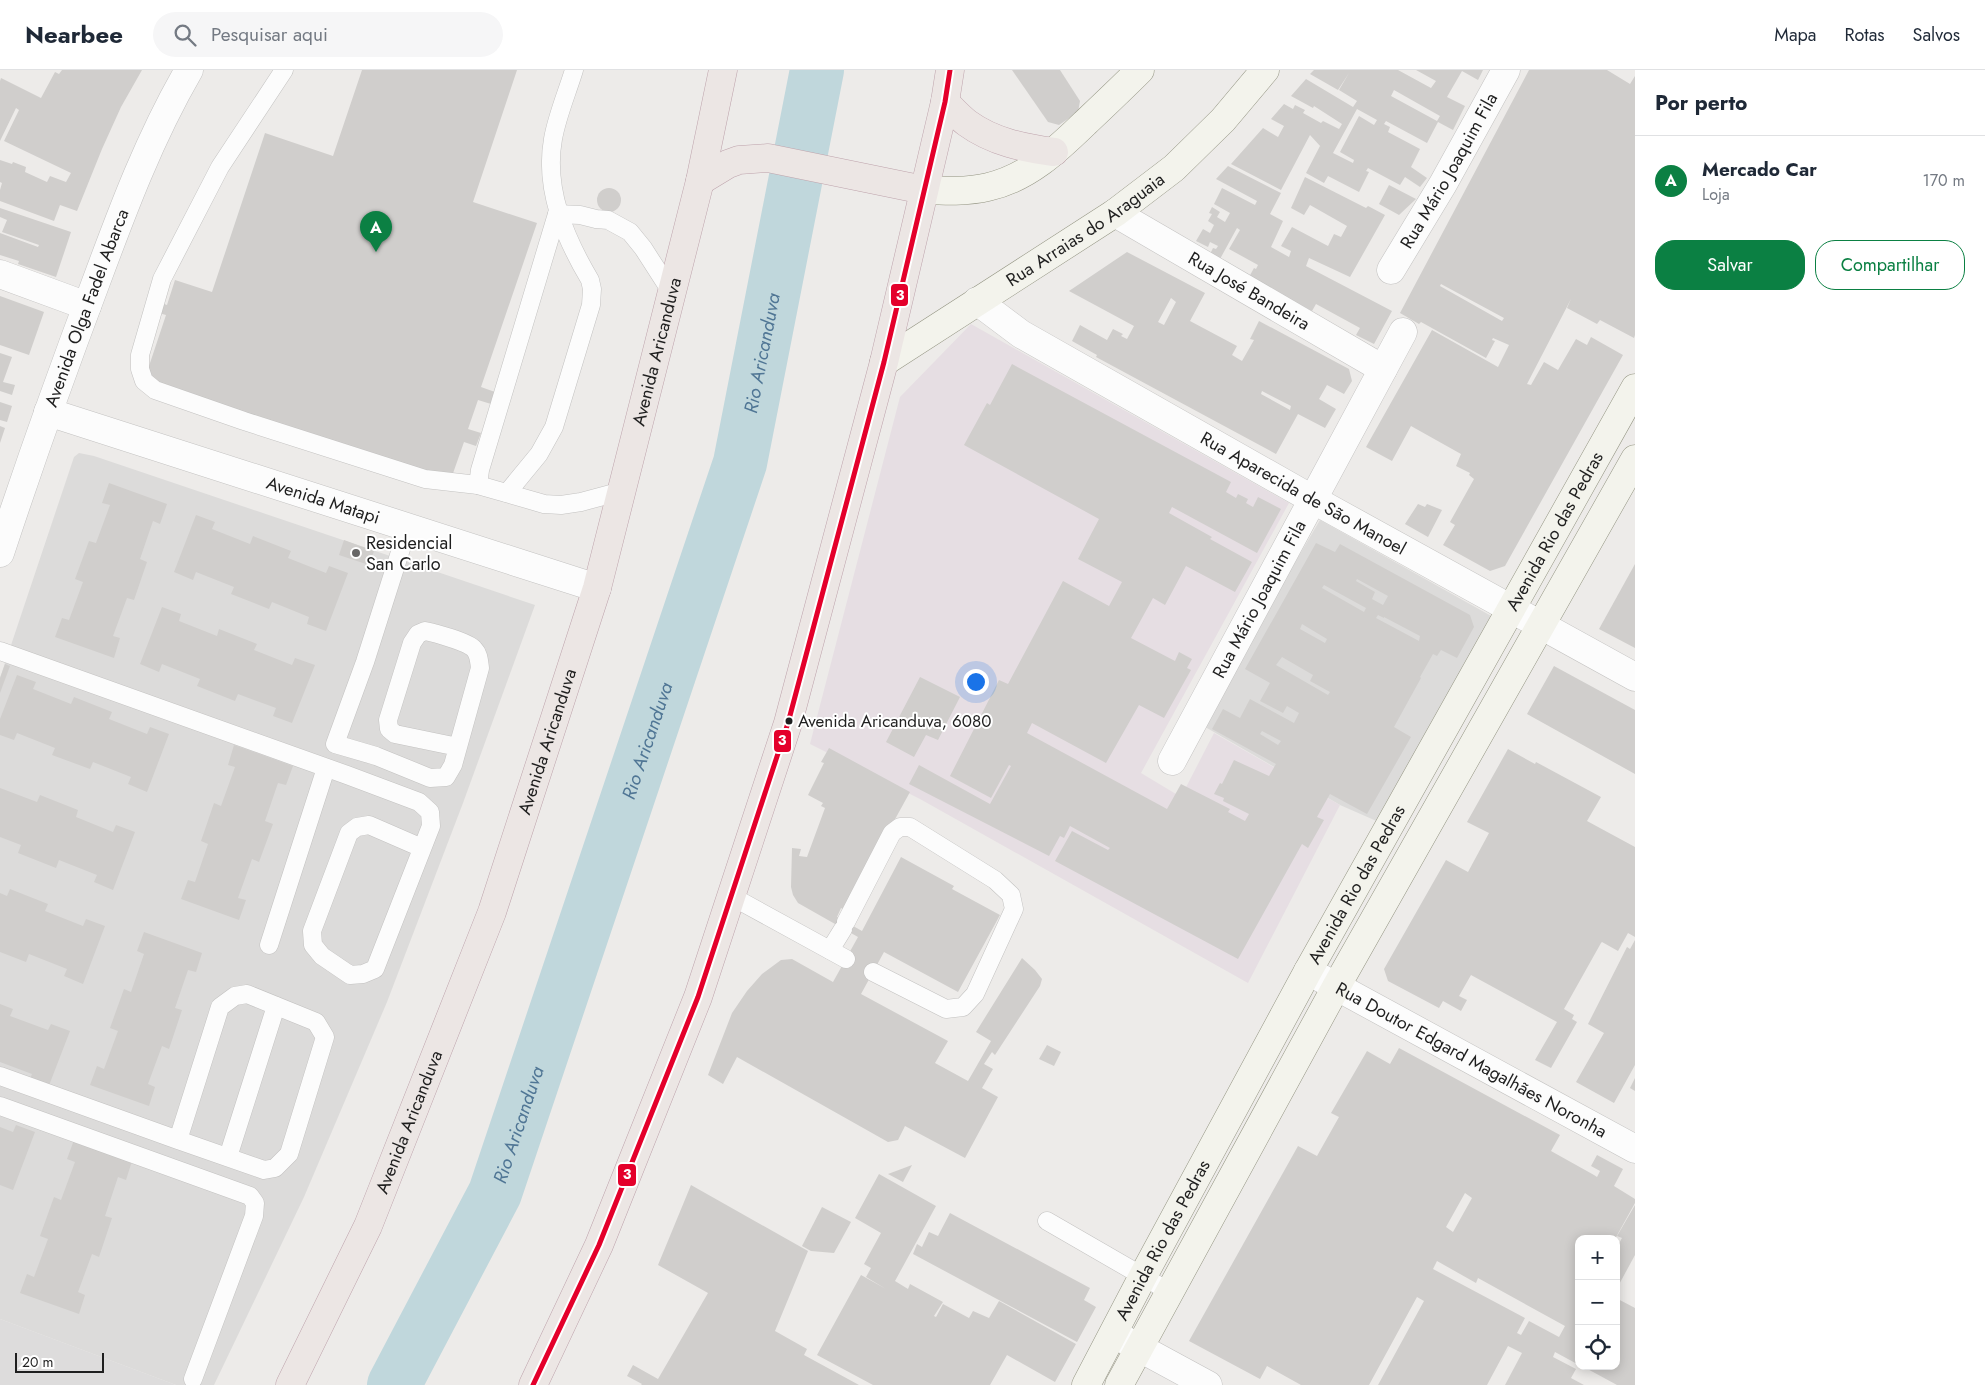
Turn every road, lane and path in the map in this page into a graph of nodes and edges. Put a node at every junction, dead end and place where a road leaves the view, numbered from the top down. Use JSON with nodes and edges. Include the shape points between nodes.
{"nodes":[{"id":1,"x":189,"y":70,"type":"edge"},
{"id":2,"x":284,"y":70,"type":"edge"},
{"id":3,"x":574,"y":70,"type":"edge"},
{"id":4,"x":723,"y":70,"type":"edge"},
{"id":5,"x":950,"y":70,"type":"edge"},
{"id":6,"x":1140,"y":70,"type":"edge"},
{"id":7,"x":1265,"y":70,"type":"edge"},
{"id":8,"x":1506,"y":70,"type":"edge"},
{"id":9,"x":945,"y":102,"type":"junction"},
{"id":10,"x":1054,"y":152,"type":"junction"},
{"id":11,"x":700,"y":181,"type":"junction"},
{"id":12,"x":924,"y":190,"type":"junction"},
{"id":13,"x":1115,"y":213,"type":"junction"},
{"id":14,"x":557,"y":214,"type":"junction"},
{"id":15,"x":1391,"y":270,"type":"dead end"},
{"id":16,"x":0,"y":274,"type":"edge"},
{"id":17,"x":672,"y":293,"type":"junction"},
{"id":18,"x":977,"y":301,"type":"junction"},
{"id":19,"x":87,"y":306,"type":"junction"},
{"id":20,"x":1403,"y":332,"type":"dead end"},
{"id":21,"x":884,"y":362,"type":"junction"},
{"id":22,"x":1383,"y":369,"type":"junction"},
{"id":23,"x":1635,"y":388,"type":"edge"},
{"id":24,"x":48,"y":412,"type":"junction"},
{"id":25,"x":1635,"y":460,"type":"edge"},
{"id":26,"x":478,"y":485,"type":"junction"},
{"id":27,"x":622,"y":490,"type":"junction"},
{"id":28,"x":507,"y":493,"type":"junction"},
{"id":29,"x":1312,"y":499,"type":"junction"},
{"id":30,"x":408,"y":527,"type":"junction"},
{"id":31,"x":0,"y":554,"type":"edge"},
{"id":32,"x":597,"y":588,"type":"junction"},
{"id":33,"x":1511,"y":609,"type":"junction"},
{"id":34,"x":1540,"y":625,"type":"junction"},
{"id":35,"x":0,"y":651,"type":"edge"},
{"id":36,"x":1635,"y":677,"type":"edge"},
{"id":37,"x":458,"y":747,"type":"junction"},
{"id":38,"x":1172,"y":761,"type":"dead end"},
{"id":39,"x":326,"y":768,"type":"junction"},
{"id":40,"x":422,"y":848,"type":"junction"},
{"id":41,"x":731,"y":896,"type":"junction"},
{"id":42,"x":269,"y":945,"type":"dead end"},
{"id":43,"x":830,"y":950,"type":"junction"},
{"id":44,"x":846,"y":959,"type":"dead end"},
{"id":45,"x":1308,"y":971,"type":"junction"},
{"id":46,"x":873,"y":972,"type":"dead end"},
{"id":47,"x":1336,"y":987,"type":"junction"},
{"id":48,"x":276,"y":1006,"type":"junction"},
{"id":49,"x":0,"y":1076,"type":"edge"},
{"id":50,"x":0,"y":1106,"type":"edge"},
{"id":51,"x":178,"y":1140,"type":"junction"},
{"id":52,"x":1635,"y":1149,"type":"edge"},
{"id":53,"x":228,"y":1157,"type":"junction"},
{"id":54,"x":1047,"y":1222,"type":"dead end"},
{"id":55,"x":1142,"y":1278,"type":"junction"},
{"id":56,"x":1170,"y":1292,"type":"junction"},
{"id":57,"x":1114,"y":1334,"type":"junction"},
{"id":58,"x":1139,"y":1348,"type":"junction"},
{"id":59,"x":193,"y":1379,"type":"dead end"},
{"id":60,"x":290,"y":1385,"type":"edge"},
{"id":61,"x":533,"y":1385,"type":"edge"},
{"id":62,"x":1086,"y":1385,"type":"edge"},
{"id":63,"x":1119,"y":1385,"type":"edge"},
{"id":64,"x":1208,"y":1385,"type":"edge"}],
"edges":[{"from":1,"to":19,"type":"street","name":"Avenida Olga Fadel Abarca","via":[[169,104],[133,185]]},
{"from":2,"to":26,"type":"lane","via":[[220,167],[162,279],[140,355],[144,381],[155,390],[425,479]]},
{"from":3,"to":14,"type":"lane","via":[[553,140],[551,174]]},
{"from":4,"to":11,"type":"highway","name":"Avenida Aricanduva"},
{"from":5,"to":9,"type":"highway"},
{"from":6,"to":10,"type":"main road"},
{"from":7,"to":13,"type":"main road","name":"Rua Arraias do Araguaia","via":[[1223,120],[1174,168]]},
{"from":8,"to":15,"type":"street","name":"Rua Mário Joaquim Fila"},
{"from":9,"to":10,"type":"highway","via":[[968,124],[998,140]]},
{"from":9,"to":12,"type":"highway"},
{"from":10,"to":12,"type":"main road","via":[[1019,176],[988,188]]},
{"from":11,"to":12,"type":"highway","via":[[739,160],[768,158]]},
{"from":11,"to":17,"type":"highway","name":"Avenida Aricanduva"},
{"from":12,"to":21,"type":"highway"},
{"from":13,"to":18,"type":"main road","name":"Rua Arraias do Araguaia"},
{"from":13,"to":22,"type":"street","name":"Rua José Bandeira"},
{"from":14,"to":17,"type":"lane","via":[[608,220],[630,232]]},
{"from":14,"to":26,"type":"lane"},
{"from":14,"to":28,"type":"lane","via":[[590,280],[591,305],[554,426],[539,454]]},
{"from":16,"to":19,"type":"street"},
{"from":17,"to":27,"type":"highway","name":"Avenida Aricanduva"},
{"from":18,"to":21,"type":"main road","name":"Rua Arraias do Araguaia"},
{"from":18,"to":29,"type":"street","name":"Rua Aparecida de São Manoel","via":[[1020,334]]},
{"from":19,"to":24,"type":"street","name":"Avenida Olga Fadel Abarca"},
{"from":20,"to":22,"type":"street","name":"Rua Mário Joaquim Fila"},
{"from":21,"to":41,"type":"highway","via":[[788,723]]},
{"from":22,"to":29,"type":"street","name":"Rua Mário Joaquim Fila"},
{"from":23,"to":33,"type":"main road","name":"Avenida Rio das Pedras"},
{"from":24,"to":30,"type":"street","name":"Avenida Matapi"},
{"from":24,"to":31,"type":"street","name":"Avenida Olga Fadel Abarca"},
{"from":25,"to":34,"type":"main road","name":"Avenida Rio das Pedras"},
{"from":26,"to":28,"type":"lane"},
{"from":27,"to":28,"type":"lane","via":[[561,505],[544,504]]},
{"from":27,"to":32,"type":"highway","name":"Avenida Aricanduva"},
{"from":29,"to":33,"type":"street","name":"Rua Aparecida de São Manoel"},
{"from":29,"to":38,"type":"street","name":"Rua Mário Joaquim Fila"},
{"from":30,"to":32,"type":"street","name":"Avenida Matapi"},
{"from":30,"to":37,"type":"lane","via":[[335,744],[376,756],[430,778],[446,777]]},
{"from":32,"to":60,"type":"highway","name":"Avenida Aricanduva","via":[[492,912],[368,1226]]},
{"from":33,"to":34,"type":"street","name":"Rua Aparecida de São Manoel"},
{"from":33,"to":45,"type":"main road","name":"Avenida Rio das Pedras"},
{"from":34,"to":36,"type":"street","name":"Rua Aparecida de São Manoel"},
{"from":34,"to":47,"type":"main road","name":"Avenida Rio das Pedras"},
{"from":35,"to":39,"type":"lane"},
{"from":37,"to":37,"type":"lane","via":[[395,734],[389,729],[388,720],[412,643],[418,634],[425,631],[473,647],[478,654],[480,668]]},
{"from":39,"to":40,"type":"lane","via":[[419,802],[430,812],[431,826]]},
{"from":39,"to":42,"type":"lane"},
{"from":40,"to":40,"type":"lane","via":[[375,969],[350,975],[322,956],[313,945],[312,931],[349,833],[357,827],[369,825]]},
{"from":41,"to":43,"type":"lane"},
{"from":41,"to":61,"type":"highway","via":[[698,997],[599,1245]]},
{"from":43,"to":44,"type":"lane"},
{"from":43,"to":46,"type":"lane","via":[[892,833],[900,827],[910,827],[995,880],[1011,894],[1014,909],[975,994],[963,1007],[946,1009]]},
{"from":45,"to":47,"type":"street","name":"Rua Doutor Edgard Magalhães Noronha"},
{"from":45,"to":55,"type":"main road","name":"Avenida Rio das Pedras"},
{"from":47,"to":52,"type":"street","name":"Rua Doutor Edgard Magalhães Noronha"},
{"from":47,"to":56,"type":"main road","name":"Avenida Rio das Pedras"},
{"from":48,"to":51,"type":"lane","via":[[247,994],[235,996],[220,1007]]},
{"from":48,"to":53,"type":"lane"},
{"from":48,"to":53,"type":"lane","via":[[316,1022],[325,1037],[289,1154],[275,1168],[264,1170]]},
{"from":49,"to":51,"type":"lane"},
{"from":50,"to":59,"type":"lane","via":[[250,1196],[255,1203],[254,1216]]},
{"from":51,"to":53,"type":"lane"},
{"from":54,"to":55,"type":"lane"},
{"from":55,"to":56,"type":"lane"},
{"from":55,"to":57,"type":"main road","name":"Avenida Rio das Pedras"},
{"from":56,"to":58,"type":"main road","name":"Avenida Rio das Pedras"},
{"from":57,"to":58,"type":"street"},
{"from":57,"to":62,"type":"main road","name":"Avenida Rio das Pedras"},
{"from":58,"to":63,"type":"main road","name":"Avenida Rio das Pedras"},
{"from":58,"to":64,"type":"street"}]}
